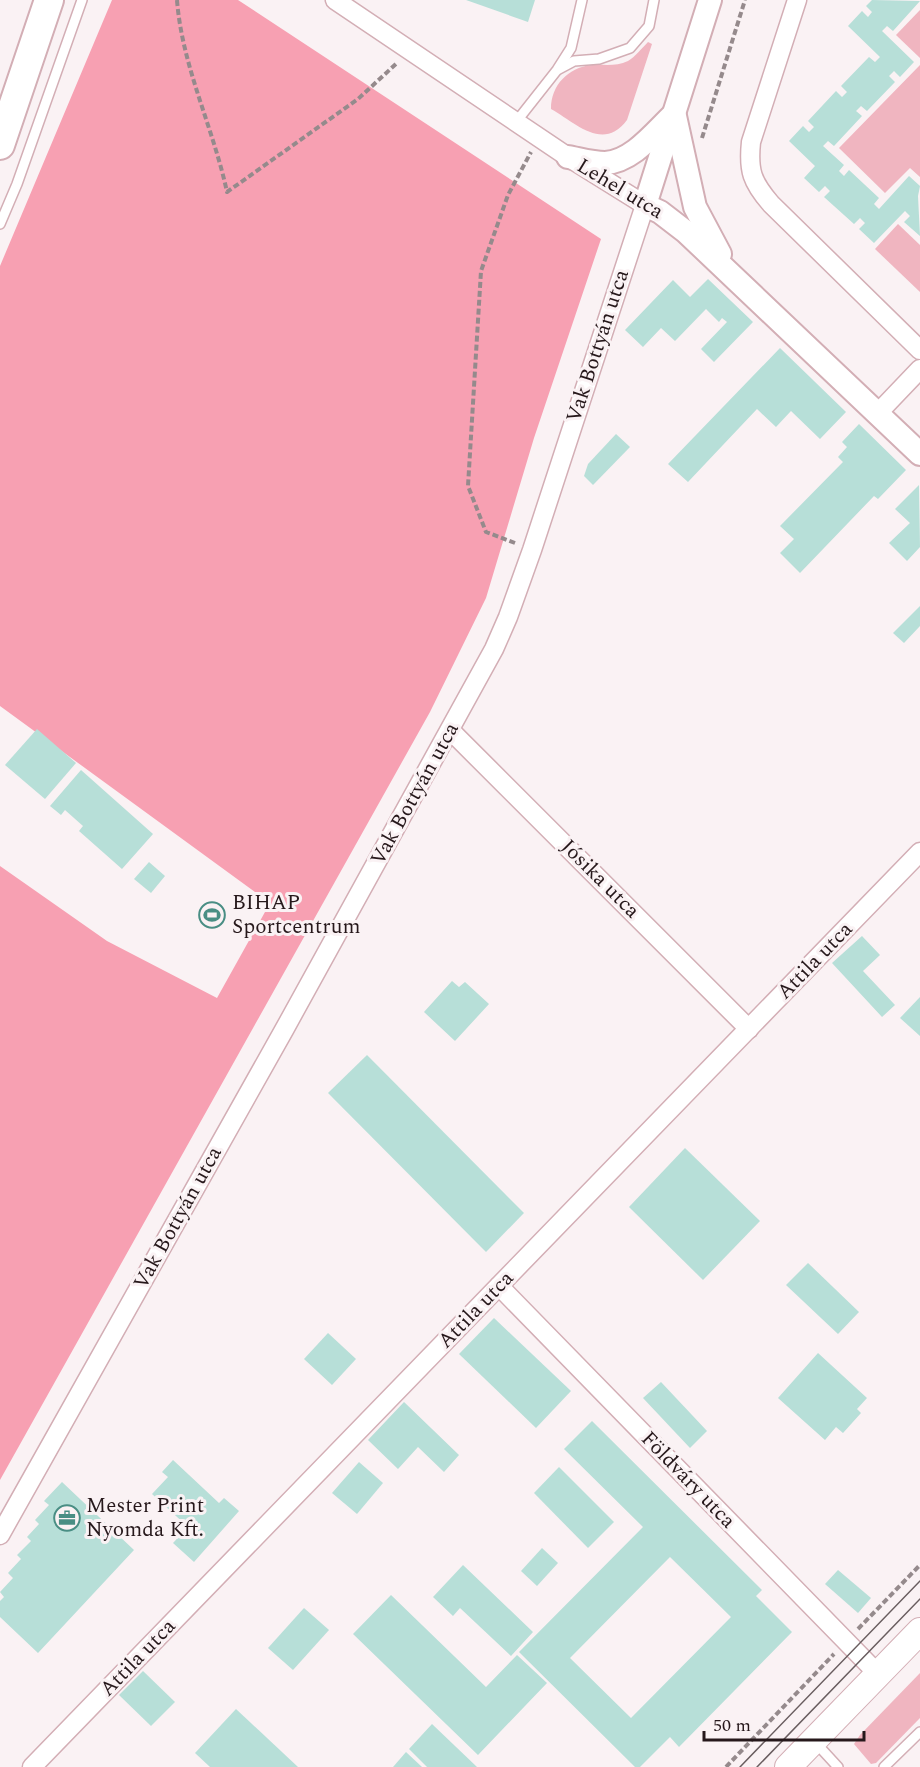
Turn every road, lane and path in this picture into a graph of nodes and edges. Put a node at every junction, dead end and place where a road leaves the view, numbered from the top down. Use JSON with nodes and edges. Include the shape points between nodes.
{"nodes":[{"id":1,"x":49,"y":0,"type":"edge"},
{"id":2,"x":82,"y":0,"type":"edge"},
{"id":3,"x":177,"y":0,"type":"edge"},
{"id":4,"x":335,"y":0,"type":"edge"},
{"id":5,"x":582,"y":0,"type":"edge"},
{"id":6,"x":654,"y":0,"type":"edge"},
{"id":7,"x":710,"y":0,"type":"edge"},
{"id":8,"x":746,"y":0,"type":"edge"},
{"id":9,"x":797,"y":0,"type":"edge"},
{"id":10,"x":411,"y":51,"type":"junction"},
{"id":11,"x":557,"y":70,"type":"junction"},
{"id":12,"x":675,"y":114,"type":"junction"},
{"id":13,"x":516,"y":122,"type":"junction"},
{"id":14,"x":539,"y":137,"type":"junction"},
{"id":15,"x":701,"y":141,"type":"dead end"},
{"id":16,"x":0,"y":145,"type":"edge"},
{"id":17,"x":568,"y":156,"type":"junction"},
{"id":18,"x":645,"y":205,"type":"junction"},
{"id":19,"x":0,"y":224,"type":"edge"},
{"id":20,"x":731,"y":273,"type":"junction"},
{"id":21,"x":920,"y":350,"type":"edge"},
{"id":22,"x":920,"y":369,"type":"edge"},
{"id":23,"x":878,"y":413,"type":"junction"},
{"id":24,"x":920,"y":454,"type":"edge"},
{"id":25,"x":532,"y":550,"type":"junction"},
{"id":26,"x":450,"y":730,"type":"junction"},
{"id":27,"x":920,"y":852,"type":"edge"},
{"id":28,"x":749,"y":1029,"type":"junction"},
{"id":29,"x":499,"y":1286,"type":"junction"},
{"id":30,"x":0,"y":1535,"type":"edge"},
{"id":31,"x":920,"y":1565,"type":"edge"},
{"id":32,"x":920,"y":1630,"type":"edge"},
{"id":33,"x":846,"y":1642,"type":"junction"},
{"id":34,"x":878,"y":1674,"type":"junction"},
{"id":35,"x":920,"y":1732,"type":"edge"},
{"id":36,"x":814,"y":1740,"type":"junction"},
{"id":37,"x":32,"y":1767,"type":"edge"},
{"id":38,"x":726,"y":1767,"type":"edge"},
{"id":39,"x":788,"y":1767,"type":"edge"},
{"id":40,"x":838,"y":1767,"type":"edge"},
{"id":41,"x":884,"y":1767,"type":"edge"}],
"edges":[{"from":1,"to":16,"type":"main road"},
{"from":2,"to":19,"type":"lane"},
{"from":3,"to":10,"type":"path","via":[[193,77],[227,192],[358,99]]},
{"from":4,"to":10,"type":"street","name":"Lehel utca"},
{"from":5,"to":11,"type":"lane","via":[[571,48]]},
{"from":6,"to":11,"type":"lane","via":[[649,26],[630,48],[599,59],[574,61]]},
{"from":7,"to":12,"type":"street","name":"Vak Bottyán utca"},
{"from":8,"to":15,"type":"path"},
{"from":9,"to":21,"type":"street","via":[[751,142],[751,172],[771,204]]},
{"from":10,"to":13,"type":"street","name":"Lehel utca"},
{"from":11,"to":13,"type":"lane"},
{"from":12,"to":17,"type":"street","via":[[628,156],[616,161],[604,163]]},
{"from":12,"to":18,"type":"street","name":"Vak Bottyán utca"},
{"from":12,"to":20,"type":"street","via":[[695,207]]},
{"from":13,"to":14,"type":"street","name":"Lehel utca"},
{"from":14,"to":17,"type":"street","name":"Lehel utca"},
{"from":14,"to":25,"type":"path","via":[[508,195],[481,271],[468,486],[486,531]]},
{"from":17,"to":18,"type":"street","name":"Lehel utca"},
{"from":18,"to":20,"type":"street","name":"Lehel utca","via":[[673,221]]},
{"from":18,"to":25,"type":"street","name":"Vak Bottyán utca"},
{"from":20,"to":23,"type":"street","name":"Lehel utca"},
{"from":22,"to":23,"type":"street"},
{"from":23,"to":24,"type":"street","name":"Lehel utca"},
{"from":25,"to":26,"type":"street","name":"Vak Bottyán utca","via":[[494,649]]},
{"from":26,"to":28,"type":"street","name":"Jósika utca"},
{"from":26,"to":30,"type":"street","name":"Vak Bottyán utca"},
{"from":27,"to":28,"type":"street","name":"Attila utca"},
{"from":28,"to":29,"type":"street","name":"Attila utca"},
{"from":29,"to":33,"type":"street","name":"Földváry utca"},
{"from":29,"to":37,"type":"street","name":"Attila utca"},
{"from":31,"to":33,"type":"path"},
{"from":32,"to":34,"type":"main road"},
{"from":33,"to":34,"type":"street","name":"Földváry utca"},
{"from":33,"to":38,"type":"path"},
{"from":34,"to":36,"type":"main road"},
{"from":35,"to":41,"type":"lane"},
{"from":36,"to":39,"type":"main road"},
{"from":36,"to":40,"type":"lane"}]}
